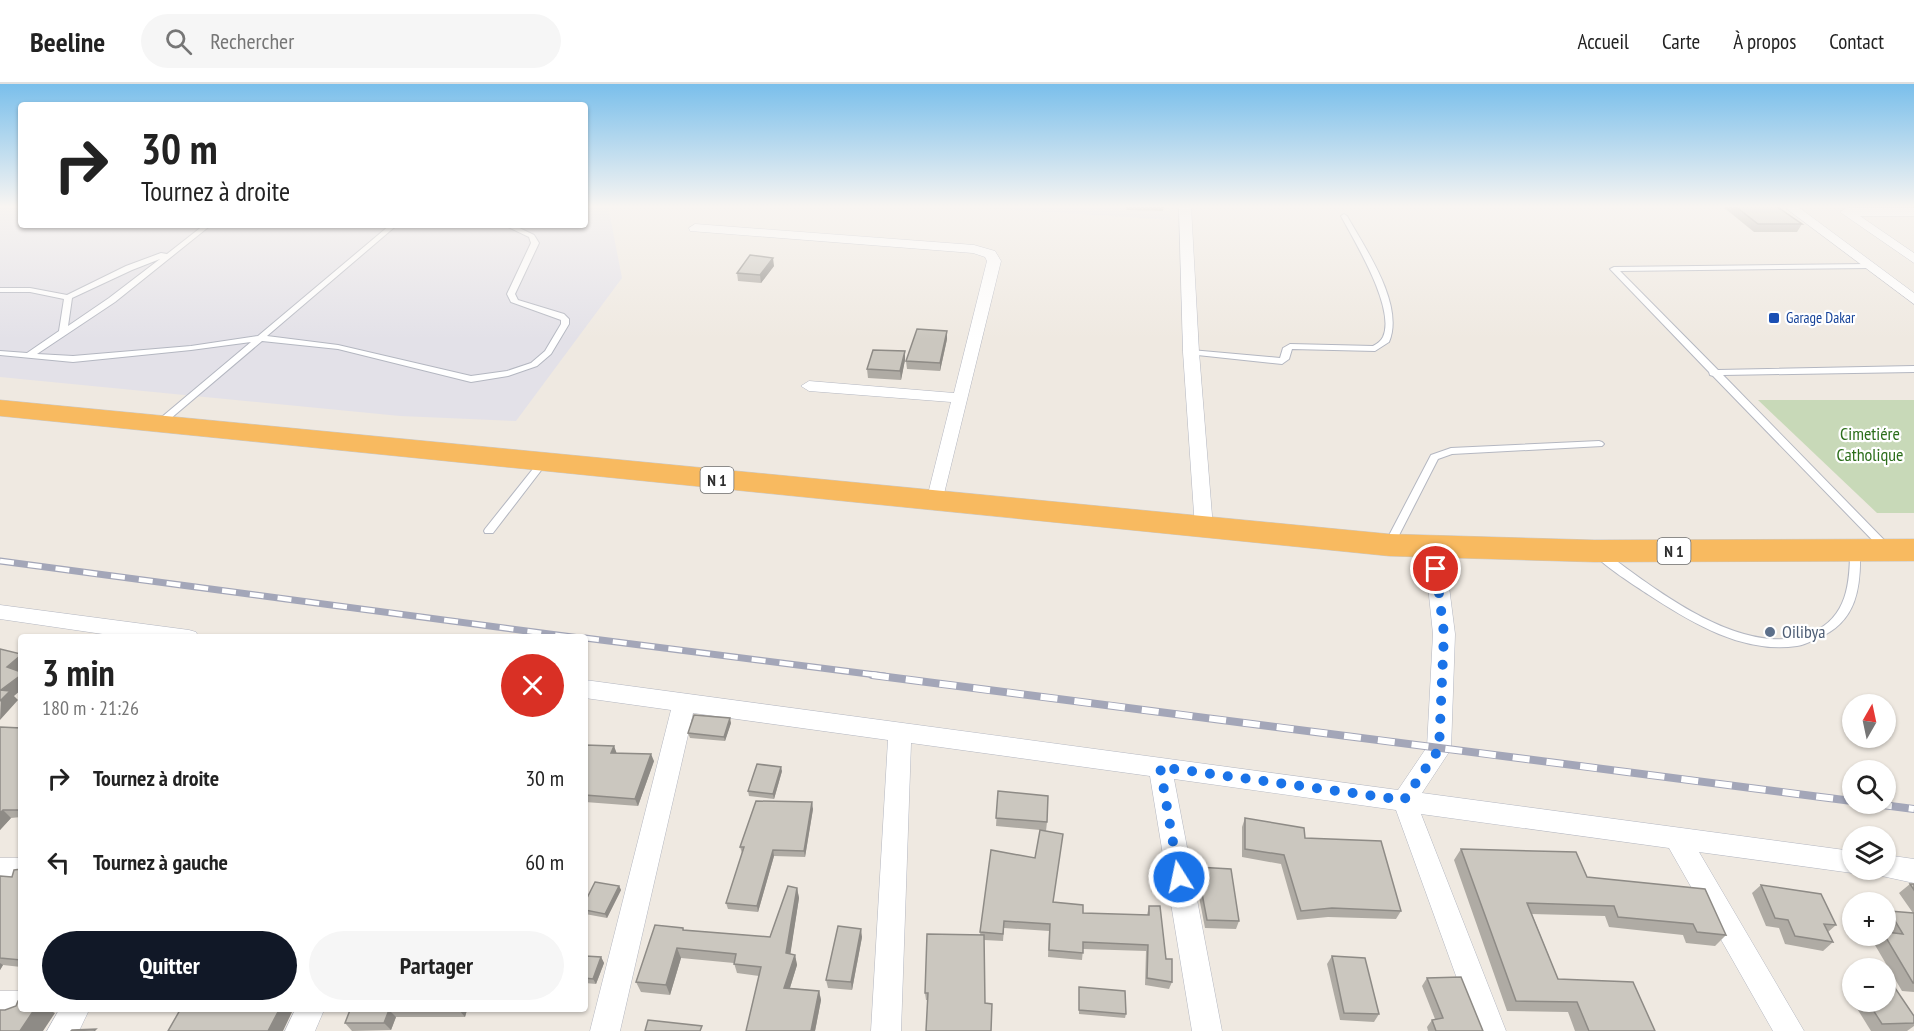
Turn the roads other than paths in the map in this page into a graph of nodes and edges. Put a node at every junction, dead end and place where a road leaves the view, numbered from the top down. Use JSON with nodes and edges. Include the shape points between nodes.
{"nodes":[{"id":1,"x":174,"y":250,"type":"edge"},
{"id":2,"x":364,"y":250,"type":"edge"},
{"id":3,"x":532,"y":250,"type":"edge"},
{"id":4,"x":978,"y":250,"type":"edge"},
{"id":5,"x":1187,"y":250,"type":"edge"},
{"id":6,"x":1362,"y":250,"type":"edge"},
{"id":7,"x":1847,"y":250,"type":"edge"},
{"id":8,"x":1901,"y":250,"type":"edge"},
{"id":9,"x":170,"y":253,"type":"junction"},
{"id":10,"x":1914,"y":259,"type":"edge"},
{"id":11,"x":1868,"y":266,"type":"junction"},
{"id":12,"x":0,"y":290,"type":"edge"},
{"id":13,"x":68,"y":297,"type":"junction"},
{"id":14,"x":1914,"y":300,"type":"edge"},
{"id":15,"x":63,"y":331,"type":"junction"},
{"id":16,"x":261,"y":338,"type":"junction"},
{"id":17,"x":1191,"y":352,"type":"junction"},
{"id":18,"x":0,"y":353,"type":"edge"},
{"id":19,"x":29,"y":355,"type":"junction"},
{"id":20,"x":1914,"y":369,"type":"edge"},
{"id":21,"x":1713,"y":374,"type":"junction"},
{"id":22,"x":809,"y":386,"type":"dead end"},
{"id":23,"x":959,"y":398,"type":"junction"},
{"id":24,"x":0,"y":408,"type":"edge"},
{"id":25,"x":160,"y":423,"type":"junction"},
{"id":26,"x":1599,"y":444,"type":"dead end"},
{"id":27,"x":543,"y":462,"type":"junction"},
{"id":28,"x":935,"y":502,"type":"junction"},
{"id":29,"x":1204,"y":528,"type":"junction"},
{"id":30,"x":489,"y":531,"type":"dead end"},
{"id":31,"x":1389,"y":545,"type":"junction"},
{"id":32,"x":1434,"y":547,"type":"junction"},
{"id":33,"x":1855,"y":550,"type":"junction"},
{"id":34,"x":1901,"y":550,"type":"edge"},
{"id":35,"x":1593,"y":551,"type":"junction"},
{"id":36,"x":0,"y":612,"type":"edge"},
{"id":37,"x":160,"y":634,"type":"edge"},
{"id":38,"x":588,"y":689,"type":"edge"},
{"id":39,"x":684,"y":702,"type":"junction"},
{"id":40,"x":900,"y":733,"type":"junction"},
{"id":41,"x":1160,"y":767,"type":"junction"},
{"id":42,"x":1404,"y":800,"type":"junction"},
{"id":43,"x":1676,"y":837,"type":"junction"},
{"id":44,"x":1842,"y":861,"type":"edge"},
{"id":45,"x":1896,"y":868,"type":"edge"},
{"id":46,"x":0,"y":870,"type":"edge"},
{"id":47,"x":18,"y":870,"type":"edge"},
{"id":48,"x":1914,"y":871,"type":"edge"},
{"id":49,"x":0,"y":1005,"type":"edge"},
{"id":50,"x":18,"y":1005,"type":"edge"},
{"id":51,"x":74,"y":1012,"type":"edge"},
{"id":52,"x":309,"y":1012,"type":"edge"},
{"id":53,"x":62,"y":1031,"type":"edge"},
{"id":54,"x":300,"y":1031,"type":"edge"},
{"id":55,"x":605,"y":1031,"type":"edge"},
{"id":56,"x":886,"y":1031,"type":"edge"},
{"id":57,"x":1206,"y":1031,"type":"edge"},
{"id":58,"x":1491,"y":1031,"type":"edge"},
{"id":59,"x":1789,"y":1031,"type":"edge"}],
"edges":[{"from":1,"to":9,"type":"lane"},
{"from":2,"to":16,"type":"lane"},
{"from":3,"to":16,"type":"lane","via":[[511,294],[515,302],[565,319],[542,359],[532,365],[471,379],[338,347]]},
{"from":4,"to":23,"type":"street","via":[[990,254],[993,261]]},
{"from":5,"to":17,"type":"street"},
{"from":6,"to":17,"type":"lane","via":[[1391,312],[1385,346],[1290,346],[1282,361]]},
{"from":7,"to":11,"type":"street"},
{"from":8,"to":10,"type":"street"},
{"from":9,"to":13,"type":"lane"},
{"from":9,"to":15,"type":"lane","via":[[112,300]]},
{"from":11,"to":14,"type":"street"},
{"from":11,"to":21,"type":"lane","via":[[1614,269]]},
{"from":12,"to":13,"type":"lane","via":[[30,290]]},
{"from":13,"to":15,"type":"lane"},
{"from":15,"to":19,"type":"lane"},
{"from":16,"to":19,"type":"lane","via":[[73,359]]},
{"from":16,"to":25,"type":"lane"},
{"from":17,"to":29,"type":"street"},
{"from":18,"to":19,"type":"lane"},
{"from":20,"to":21,"type":"lane"},
{"from":21,"to":34,"type":"lane"},
{"from":22,"to":23,"type":"street"},
{"from":23,"to":28,"type":"street"},
{"from":24,"to":25,"type":"highway","number":"N 1"},
{"from":25,"to":27,"type":"highway","number":"N 1"},
{"from":26,"to":31,"type":"lane","via":[[1451,451],[1434,458]]},
{"from":27,"to":28,"type":"highway","number":"N 1"},
{"from":27,"to":30,"type":"lane"},
{"from":28,"to":29,"type":"highway","number":"N 1"},
{"from":29,"to":31,"type":"highway","number":"N 1"},
{"from":31,"to":32,"type":"highway","number":"N 1"},
{"from":32,"to":35,"type":"highway","number":"N 1"},
{"from":32,"to":42,"type":"street","via":[[1444,634],[1439,749]]},
{"from":33,"to":34,"type":"highway","number":"N 1"},
{"from":33,"to":35,"type":"highway","number":"N 1"},
{"from":33,"to":35,"type":"lane","via":[[1856,580],[1851,601],[1835,624],[1816,637],[1776,643],[1746,639],[1679,609]]},
{"from":36,"to":37,"type":"street"},
{"from":38,"to":39,"type":"street"},
{"from":39,"to":40,"type":"street"},
{"from":39,"to":55,"type":"street"},
{"from":40,"to":41,"type":"street"},
{"from":40,"to":56,"type":"street"},
{"from":41,"to":42,"type":"street"},
{"from":41,"to":57,"type":"street"},
{"from":42,"to":43,"type":"street"},
{"from":42,"to":58,"type":"street"},
{"from":43,"to":44,"type":"street"},
{"from":43,"to":59,"type":"street"},
{"from":45,"to":48,"type":"street"},
{"from":46,"to":47,"type":"street"},
{"from":49,"to":50,"type":"street"},
{"from":51,"to":53,"type":"street"},
{"from":52,"to":54,"type":"street"}]}
